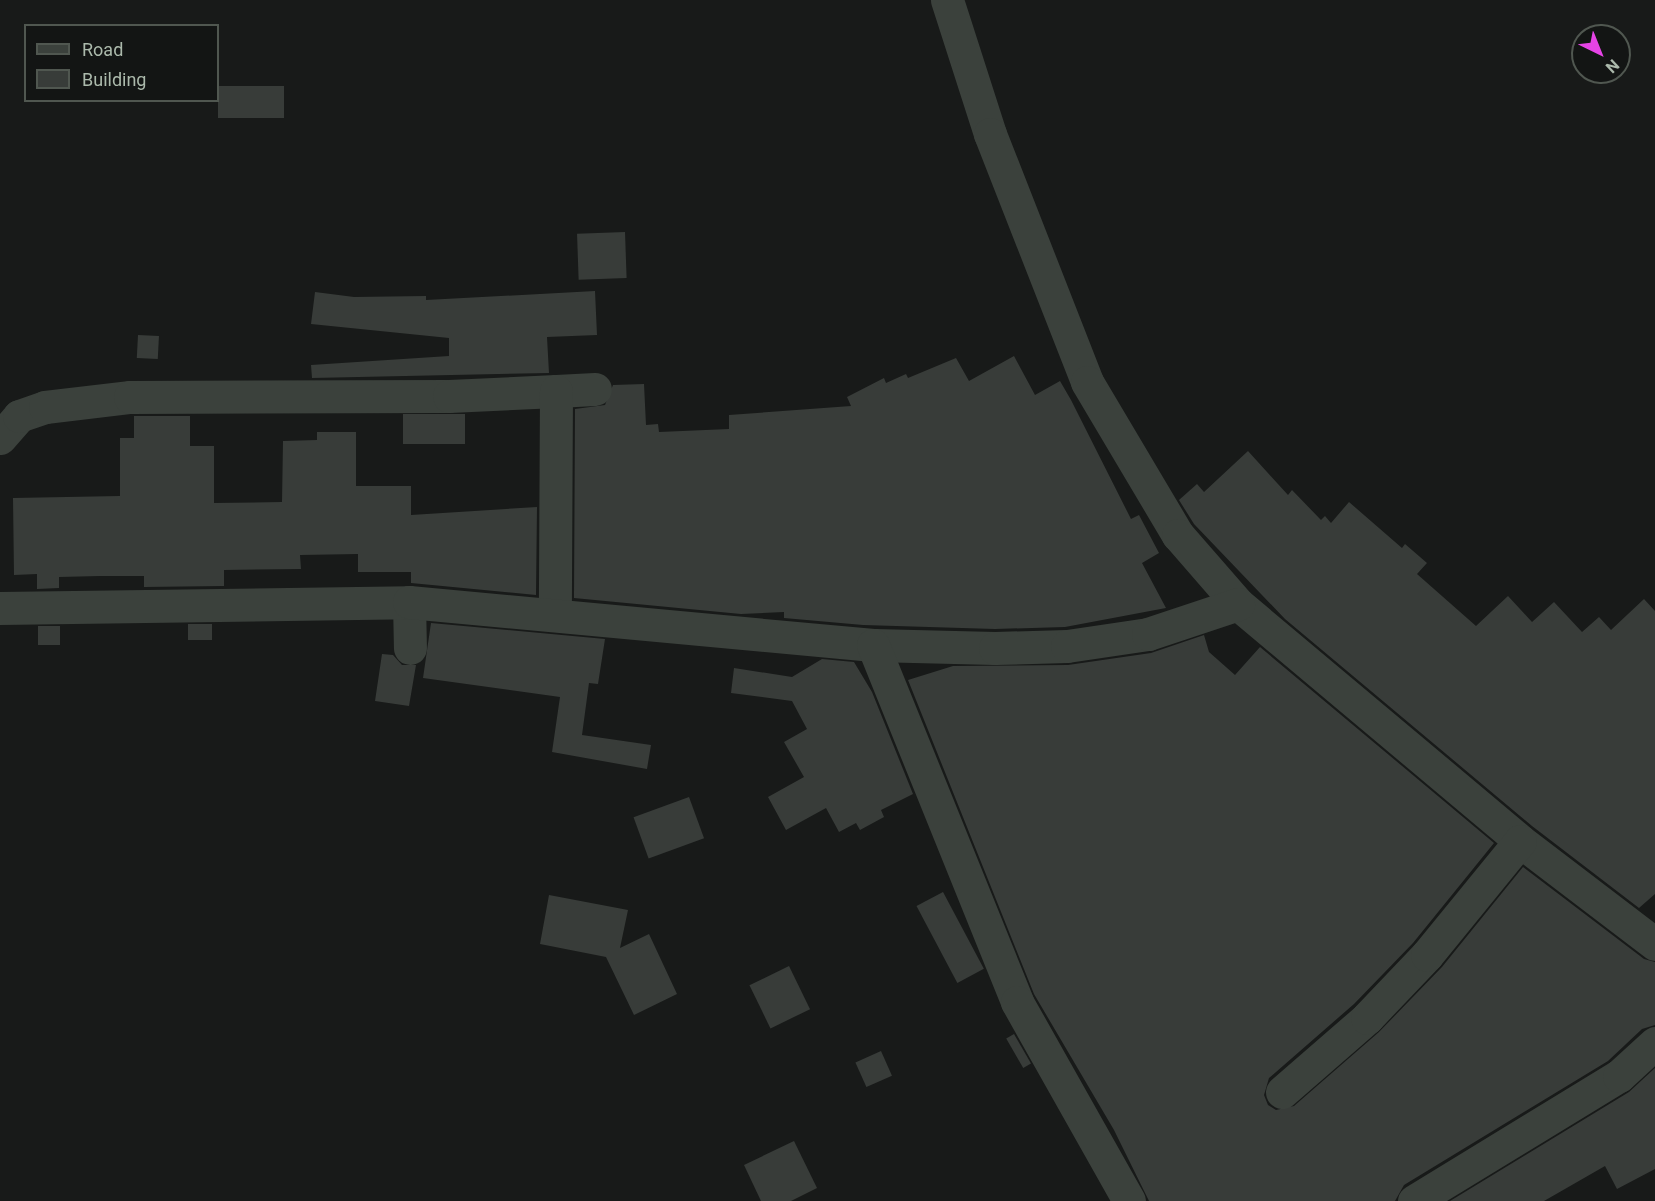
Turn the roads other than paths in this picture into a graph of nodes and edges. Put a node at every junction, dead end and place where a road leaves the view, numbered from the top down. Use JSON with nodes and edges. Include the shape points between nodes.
{"nodes":[{"id":1,"x":946,"y":0,"type":"edge"},
{"id":2,"x":595,"y":388,"type":"dead end"},
{"id":3,"x":556,"y":391,"type":"junction"},
{"id":4,"x":0,"y":438,"type":"edge"},
{"id":5,"x":409,"y":602,"type":"junction"},
{"id":6,"x":1238,"y":604,"type":"junction"},
{"id":7,"x":0,"y":608,"type":"edge"},
{"id":8,"x":555,"y":612,"type":"junction"},
{"id":9,"x":873,"y":645,"type":"junction"},
{"id":10,"x":410,"y":648,"type":"dead end"},
{"id":11,"x":1520,"y":841,"type":"junction"},
{"id":12,"x":1651,"y":934,"type":"edge"},
{"id":13,"x":1655,"y":1043,"type":"edge"},
{"id":14,"x":1282,"y":1092,"type":"dead end"},
{"id":15,"x":1129,"y":1201,"type":"edge"},
{"id":16,"x":1414,"y":1201,"type":"edge"}],
"edges":[{"from":1,"to":6,"type":"street","via":[[990,134],[1087,382],[1178,535]]},
{"from":2,"to":3,"type":"street"},
{"from":3,"to":4,"type":"street","via":[[448,396],[130,397],[45,407],[19,416]]},
{"from":3,"to":8,"type":"street"},
{"from":5,"to":7,"type":"street"},
{"from":5,"to":8,"type":"street"},
{"from":5,"to":10,"type":"street"},
{"from":6,"to":9,"type":"street","via":[[1148,634],[1067,646]]},
{"from":6,"to":11,"type":"street"},
{"from":8,"to":9,"type":"street"},
{"from":9,"to":15,"type":"street","via":[[1017,1002]]},
{"from":11,"to":12,"type":"street"},
{"from":11,"to":14,"type":"street","via":[[1427,956],[1367,1018]]},
{"from":13,"to":16,"type":"street","via":[[1619,1076]]}]}
